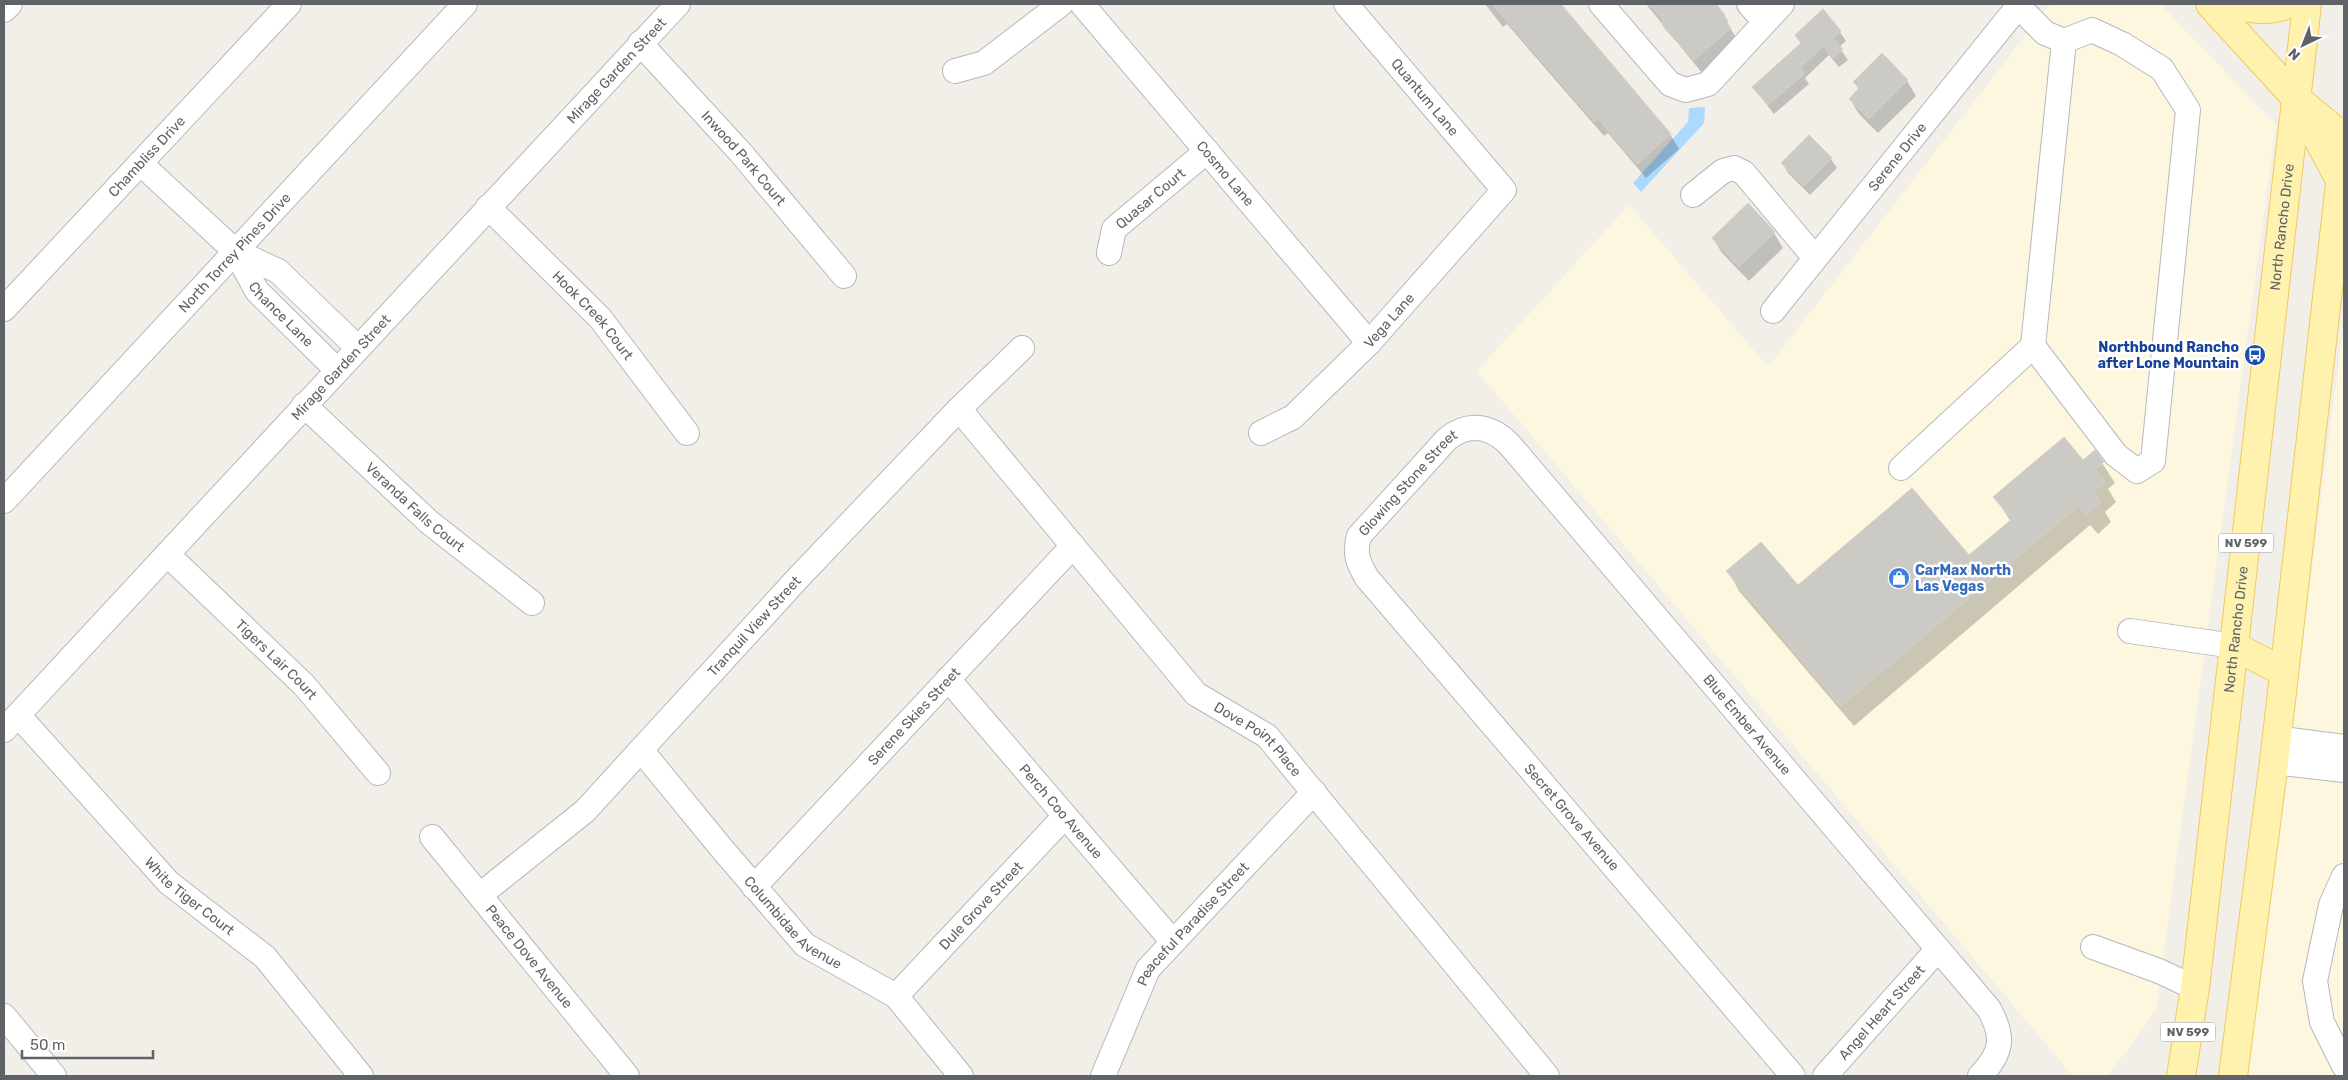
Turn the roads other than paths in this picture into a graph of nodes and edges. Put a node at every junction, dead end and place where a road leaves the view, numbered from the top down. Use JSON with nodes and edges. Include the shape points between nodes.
{"nodes":[{"id":1,"x":10,"y":4,"type":"edge"},
{"id":2,"x":289,"y":4,"type":"edge"},
{"id":3,"x":465,"y":4,"type":"edge"},
{"id":4,"x":678,"y":4,"type":"edge"},
{"id":5,"x":1061,"y":4,"type":"edge"},
{"id":6,"x":1082,"y":4,"type":"edge"},
{"id":7,"x":1346,"y":4,"type":"edge"},
{"id":8,"x":1601,"y":4,"type":"edge"},
{"id":9,"x":1749,"y":4,"type":"edge"},
{"id":10,"x":1782,"y":4,"type":"edge"},
{"id":11,"x":2210,"y":4,"type":"edge"},
{"id":12,"x":2229,"y":4,"type":"edge"},
{"id":13,"x":2288,"y":4,"type":"edge"},
{"id":14,"x":2307,"y":4,"type":"edge"},
{"id":15,"x":2019,"y":5,"type":"edge"},
{"id":16,"x":4,"y":10,"type":"edge"},
{"id":17,"x":1765,"y":22,"type":"junction"},
{"id":18,"x":2064,"y":41,"type":"junction"},
{"id":19,"x":640,"y":43,"type":"junction"},
{"id":20,"x":955,"y":71,"type":"dead end"},
{"id":21,"x":2296,"y":98,"type":"junction"},
{"id":22,"x":2344,"y":138,"type":"edge"},
{"id":23,"x":2344,"y":149,"type":"edge"},
{"id":24,"x":1206,"y":151,"type":"junction"},
{"id":25,"x":140,"y":163,"type":"junction"},
{"id":26,"x":2342,"y":185,"type":"edge"},
{"id":27,"x":1504,"y":190,"type":"joint"},
{"id":28,"x":1693,"y":195,"type":"dead end"},
{"id":29,"x":488,"y":207,"type":"junction"},
{"id":30,"x":235,"y":251,"type":"junction"},
{"id":31,"x":1109,"y":253,"type":"dead end"},
{"id":32,"x":1815,"y":258,"type":"junction"},
{"id":33,"x":2337,"y":270,"type":"edge"},
{"id":34,"x":844,"y":276,"type":"dead end"},
{"id":35,"x":4,"y":309,"type":"edge"},
{"id":36,"x":1772,"y":311,"type":"dead end"},
{"id":37,"x":321,"y":312,"type":"junction"},
{"id":38,"x":300,"y":334,"type":"junction"},
{"id":39,"x":1369,"y":343,"type":"junction"},
{"id":40,"x":2033,"y":346,"type":"junction"},
{"id":41,"x":358,"y":348,"type":"junction"},
{"id":42,"x":1022,"y":348,"type":"dead end"},
{"id":43,"x":337,"y":370,"type":"junction"},
{"id":44,"x":304,"y":406,"type":"junction"},
{"id":45,"x":959,"y":409,"type":"junction"},
{"id":46,"x":1477,"y":426,"type":"joint"},
{"id":47,"x":687,"y":433,"type":"dead end"},
{"id":48,"x":1260,"y":433,"type":"dead end"},
{"id":49,"x":1901,"y":468,"type":"dead end"},
{"id":50,"x":4,"y":501,"type":"edge"},
{"id":51,"x":1073,"y":546,"type":"junction"},
{"id":52,"x":167,"y":554,"type":"junction"},
{"id":53,"x":1356,"y":555,"type":"joint"},
{"id":54,"x":532,"y":603,"type":"dead end"},
{"id":55,"x":2130,"y":631,"type":"dead end"},
{"id":56,"x":2234,"y":646,"type":"junction"},
{"id":57,"x":2284,"y":672,"type":"junction"},
{"id":58,"x":948,"y":680,"type":"junction"},
{"id":59,"x":11,"y":722,"type":"edge"},
{"id":60,"x":2344,"y":747,"type":"edge"},
{"id":61,"x":641,"y":750,"type":"junction"},
{"id":62,"x":2275,"y":750,"type":"junction"},
{"id":63,"x":2344,"y":770,"type":"edge"},
{"id":64,"x":378,"y":773,"type":"dead end"},
{"id":65,"x":1314,"y":792,"type":"junction"},
{"id":66,"x":1065,"y":816,"type":"junction"},
{"id":67,"x":432,"y":837,"type":"dead end"},
{"id":68,"x":2344,"y":876,"type":"edge"},
{"id":69,"x":754,"y":887,"type":"junction"},
{"id":70,"x":480,"y":895,"type":"junction"},
{"id":71,"x":2336,"y":924,"type":"edge"},
{"id":72,"x":1173,"y":942,"type":"junction"},
{"id":73,"x":2093,"y":947,"type":"dead end"},
{"id":74,"x":1938,"y":949,"type":"junction"},
{"id":75,"x":2195,"y":988,"type":"junction"},
{"id":76,"x":896,"y":996,"type":"junction"},
{"id":77,"x":4,"y":1016,"type":"edge"},
{"id":78,"x":2344,"y":1066,"type":"edge"},
{"id":79,"x":54,"y":1076,"type":"edge"},
{"id":80,"x":361,"y":1076,"type":"edge"},
{"id":81,"x":627,"y":1076,"type":"edge"},
{"id":82,"x":961,"y":1076,"type":"edge"},
{"id":83,"x":1103,"y":1076,"type":"edge"},
{"id":84,"x":1547,"y":1076,"type":"edge"},
{"id":85,"x":1794,"y":1076,"type":"edge"},
{"id":86,"x":1825,"y":1076,"type":"edge"},
{"id":87,"x":1980,"y":1076,"type":"edge"},
{"id":88,"x":2181,"y":1076,"type":"edge"},
{"id":89,"x":2232,"y":1076,"type":"edge"}],
"edges":[{"from":1,"to":16,"type":"street"},
{"from":2,"to":25,"type":"street","name":"Chambliss Drive"},
{"from":3,"to":30,"type":"street","name":"North Torrey Pines Drive"},
{"from":4,"to":19,"type":"street","name":"Mirage Garden Street"},
{"from":5,"to":20,"type":"street","via":[[984,63]]},
{"from":6,"to":24,"type":"street","name":"Cosmo Lane"},
{"from":7,"to":27,"type":"street","name":"Quantum Lane"},
{"from":8,"to":17,"type":"street","via":[[1670,84],[1686,90],[1708,84]]},
{"from":9,"to":17,"type":"street"},
{"from":10,"to":17,"type":"street"},
{"from":11,"to":21,"type":"main road"},
{"from":12,"to":13,"type":"main road","via":[[2262,10]]},
{"from":14,"to":21,"type":"main road","name":"North Rancho Drive","number":"NV 599"},
{"from":15,"to":18,"type":"street","via":[[2045,33]]},
{"from":15,"to":32,"type":"street","name":"Serene Drive"},
{"from":18,"to":40,"type":"street"},
{"from":18,"to":40,"type":"street","via":[[2092,30],[2122,44],[2162,69],[2188,110],[2153,461],[2136,472],[2116,455]]},
{"from":19,"to":29,"type":"street","name":"Mirage Garden Street"},
{"from":19,"to":34,"type":"street","name":"Inwood Park Court","via":[[742,153]]},
{"from":21,"to":22,"type":"main road"},
{"from":21,"to":26,"type":"main road"},
{"from":21,"to":56,"type":"main road","name":"North Rancho Drive","number":"NV 599"},
{"from":23,"to":26,"type":"main road"},
{"from":24,"to":31,"type":"street","name":"Quasar Court","via":[[1114,230]]},
{"from":24,"to":39,"type":"street","name":"Cosmo Lane"},
{"from":25,"to":30,"type":"street","name":"Chance Lane"},
{"from":25,"to":35,"type":"street","name":"Chambliss Drive"},
{"from":26,"to":33,"type":"main road"},
{"from":27,"to":39,"type":"street","name":"Vega Lane"},
{"from":28,"to":32,"type":"street","via":[[1723,171],[1734,168],[1744,173]]},
{"from":29,"to":41,"type":"street","name":"Mirage Garden Street"},
{"from":29,"to":47,"type":"street","name":"Hook Creek Court","via":[[600,318]]},
{"from":30,"to":37,"type":"street","name":"Chance Lane","via":[[278,271]]},
{"from":30,"to":38,"type":"street","name":"Chance Lane","via":[[257,292]]},
{"from":30,"to":50,"type":"street","name":"North Torrey Pines Drive"},
{"from":32,"to":36,"type":"street","name":"Serene Drive"},
{"from":33,"to":57,"type":"main road"},
{"from":37,"to":38,"type":"street"},
{"from":37,"to":41,"type":"street","name":"Chance Lane"},
{"from":38,"to":43,"type":"street","name":"Chance Lane"},
{"from":39,"to":48,"type":"street","name":"Vega Lane","via":[[1293,417]]},
{"from":40,"to":49,"type":"street"},
{"from":41,"to":43,"type":"street","name":"Mirage Garden Street"},
{"from":42,"to":45,"type":"street","name":"Tranquil View Street"},
{"from":43,"to":44,"type":"street","name":"Mirage Garden Street"},
{"from":44,"to":52,"type":"street","name":"Mirage Garden Street"},
{"from":44,"to":54,"type":"street","name":"Veranda Falls Court","via":[[429,522]]},
{"from":45,"to":51,"type":"street","name":"Dove Point Place"},
{"from":45,"to":61,"type":"street","name":"Tranquil View Street"},
{"from":46,"to":53,"type":"street","name":"Glowing Stone Street","via":[[1456,432],[1447,439],[1359,536]]},
{"from":46,"to":74,"type":"street","name":"Blue Ember Avenue","via":[[1499,434],[1509,444]]},
{"from":51,"to":58,"type":"street","name":"Serene Skies Street"},
{"from":51,"to":65,"type":"street","name":"Dove Point Place","via":[[1196,694],[1266,736]]},
{"from":52,"to":59,"type":"street","name":"Mirage Garden Street"},
{"from":52,"to":64,"type":"street","name":"Tigers Lair Court","via":[[304,685]]},
{"from":53,"to":85,"type":"street","name":"Secret Grove Avenue","via":[[1366,578]]},
{"from":55,"to":56,"type":"street"},
{"from":56,"to":57,"type":"main road"},
{"from":56,"to":75,"type":"main road","name":"North Rancho Drive","number":"NV 599"},
{"from":57,"to":62,"type":"main road"},
{"from":58,"to":66,"type":"street","name":"Perch Coo Avenue"},
{"from":58,"to":69,"type":"street","name":"Serene Skies Street"},
{"from":59,"to":80,"type":"street","name":"White Tiger Court","via":[[169,883],[265,958]]},
{"from":60,"to":62,"type":"street"},
{"from":61,"to":69,"type":"street","name":"Columbidae Avenue"},
{"from":61,"to":70,"type":"street","name":"Tranquil View Street","via":[[584,811]]},
{"from":62,"to":63,"type":"street"},
{"from":62,"to":89,"type":"main road"},
{"from":65,"to":72,"type":"street","name":"Peaceful Paradise Street"},
{"from":65,"to":84,"type":"street","name":"Dove Point Place"},
{"from":66,"to":72,"type":"street","name":"Perch Coo Avenue"},
{"from":66,"to":76,"type":"street","name":"Dule Grove Street"},
{"from":67,"to":70,"type":"street","name":"Peace Dove Avenue"},
{"from":68,"to":71,"type":"street","via":[[2331,905]]},
{"from":69,"to":76,"type":"street","name":"Columbidae Avenue","via":[[805,945]]},
{"from":70,"to":81,"type":"street","name":"Peace Dove Avenue"},
{"from":71,"to":78,"type":"street","via":[[2315,981],[2322,1022]]},
{"from":72,"to":83,"type":"street","name":"Peaceful Paradise Street","via":[[1148,969]]},
{"from":73,"to":75,"type":"street"},
{"from":74,"to":86,"type":"street","name":"Angel Heart Street"},
{"from":74,"to":87,"type":"street","name":"Blue Ember Avenue","via":[[1990,1009],[1998,1025],[1997,1051]]},
{"from":75,"to":88,"type":"main road","name":"North Rancho Drive","number":"NV 599"},
{"from":76,"to":82,"type":"street","name":"Columbidae Avenue"},
{"from":77,"to":79,"type":"street"}]}
